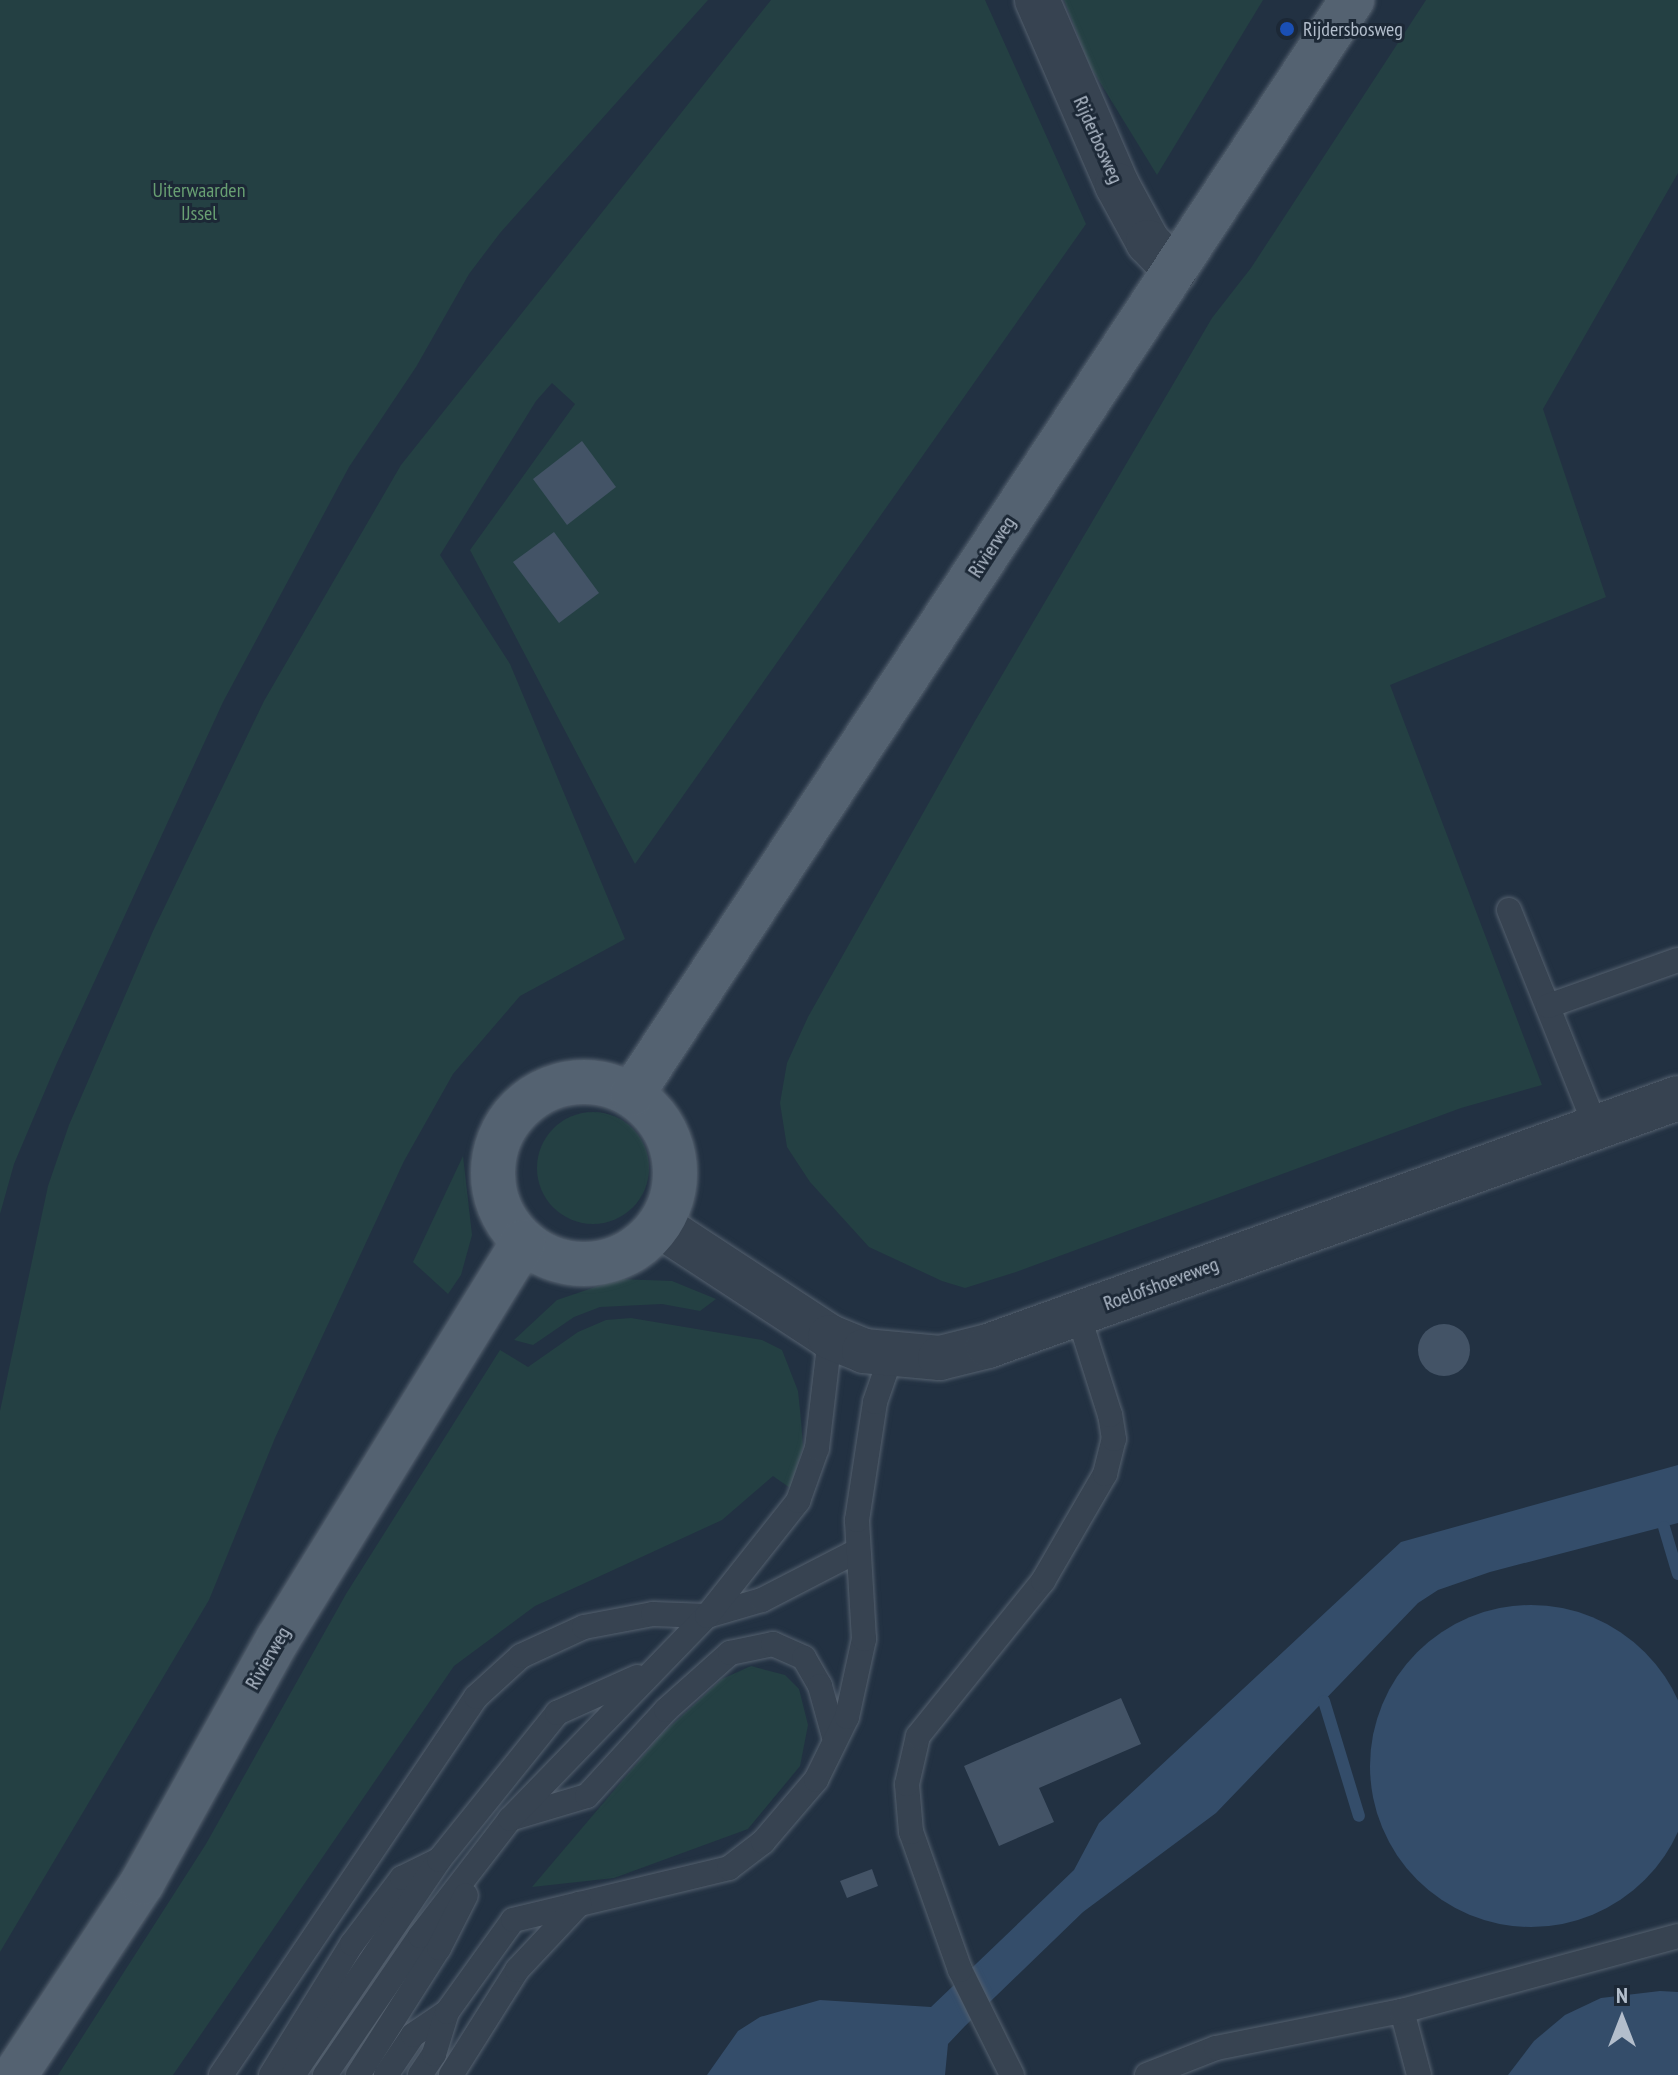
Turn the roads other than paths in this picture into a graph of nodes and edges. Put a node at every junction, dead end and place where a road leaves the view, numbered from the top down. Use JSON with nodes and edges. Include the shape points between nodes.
{"nodes":[{"id":1,"x":1037,"y":0,"type":"edge"},
{"id":2,"x":1352,"y":0,"type":"edge"},
{"id":3,"x":1175,"y":270,"type":"junction"},
{"id":4,"x":1509,"y":910,"type":"dead end"},
{"id":5,"x":1678,"y":960,"type":"edge"},
{"id":6,"x":1548,"y":1006,"type":"junction"},
{"id":7,"x":632,"y":1094,"type":"junction"},
{"id":8,"x":1678,"y":1098,"type":"edge"},
{"id":9,"x":1596,"y":1128,"type":"junction"},
{"id":10,"x":662,"y":1227,"type":"junction"},
{"id":11,"x":523,"y":1242,"type":"junction"},
{"id":12,"x":1078,"y":1314,"type":"junction"},
{"id":13,"x":830,"y":1337,"type":"junction"},
{"id":14,"x":891,"y":1356,"type":"junction"},
{"id":15,"x":857,"y":1551,"type":"junction"},
{"id":16,"x":707,"y":1616,"type":"junction"},
{"id":17,"x":650,"y":1671,"type":"junction"},
{"id":18,"x":835,"y":1740,"type":"junction"},
{"id":19,"x":510,"y":1819,"type":"junction"},
{"id":20,"x":439,"y":1860,"type":"junction"},
{"id":21,"x":483,"y":1860,"type":"junction"},
{"id":22,"x":579,"y":1904,"type":"junction"},
{"id":23,"x":1678,"y":1936,"type":"edge"},
{"id":24,"x":1402,"y":2011,"type":"junction"},
{"id":25,"x":447,"y":2012,"type":"junction"},
{"id":26,"x":15,"y":2075,"type":"edge"},
{"id":27,"x":221,"y":2075,"type":"edge"},
{"id":28,"x":271,"y":2075,"type":"edge"},
{"id":29,"x":293,"y":2075,"type":"edge"},
{"id":30,"x":325,"y":2075,"type":"edge"},
{"id":31,"x":358,"y":2075,"type":"edge"},
{"id":32,"x":386,"y":2075,"type":"edge"},
{"id":33,"x":420,"y":2075,"type":"edge"},
{"id":34,"x":451,"y":2075,"type":"edge"},
{"id":35,"x":1012,"y":2075,"type":"edge"},
{"id":36,"x":1147,"y":2075,"type":"edge"},
{"id":37,"x":1419,"y":2075,"type":"edge"}],
"edges":[{"from":1,"to":3,"type":"street","name":"Rijderbosweg","via":[[1117,185],[1148,242]]},
{"from":2,"to":3,"type":"main road","name":"Rivierweg"},
{"from":3,"to":7,"type":"main road","name":"Rivierweg"},
{"from":4,"to":6,"type":"lane"},
{"from":5,"to":6,"type":"lane"},
{"from":6,"to":9,"type":"lane"},
{"from":7,"to":10,"type":"main road","via":[[658,1118],[674,1150],[675,1185]]},
{"from":7,"to":11,"type":"main road","via":[[580,1080],[526,1100],[495,1148],[491,1173],[496,1203]]},
{"from":8,"to":9,"type":"street","name":"Roelofshoeveweg"},
{"from":9,"to":12,"type":"street","name":"Roelofshoeveweg"},
{"from":10,"to":11,"type":"main road","via":[[626,1255],[582,1265],[553,1259]]},
{"from":10,"to":13,"type":"street","name":"Roelofshoeveweg"},
{"from":11,"to":26,"type":"main road","name":"Rivierweg","via":[[278,1639],[142,1883]]},
{"from":12,"to":14,"type":"street","name":"Roelofshoeveweg","via":[[940,1358]]},
{"from":12,"to":35,"type":"lane","via":[[1110,1415],[1114,1439],[1105,1474],[1043,1581],[918,1736],[907,1784],[911,1832],[960,1970]]},
{"from":13,"to":14,"type":"street","name":"Roelofshoeveweg"},
{"from":13,"to":16,"type":"lane","via":[[817,1448],[798,1501]]},
{"from":14,"to":15,"type":"lane","via":[[875,1402]]},
{"from":15,"to":16,"type":"lane","via":[[762,1600]]},
{"from":15,"to":18,"type":"lane","via":[[864,1639],[847,1717]]},
{"from":16,"to":17,"type":"lane"},
{"from":16,"to":27,"type":"lane","via":[[653,1614],[584,1627],[521,1656],[476,1697]]},
{"from":17,"to":19,"type":"lane"},
{"from":17,"to":20,"type":"lane","via":[[557,1713]]},
{"from":18,"to":19,"type":"lane","via":[[820,1686],[804,1658],[773,1644],[730,1653],[666,1710],[587,1796]]},
{"from":18,"to":22,"type":"lane","via":[[816,1780],[763,1842],[729,1868]]},
{"from":19,"to":21,"type":"lane"},
{"from":20,"to":28,"type":"lane","via":[[402,1878],[352,1944]]},
{"from":20,"to":29,"type":"lane"},
{"from":21,"to":30,"type":"lane","via":[[420,1936]]},
{"from":21,"to":31,"type":"lane","via":[[439,1948]]},
{"from":22,"to":25,"type":"lane","via":[[513,1920]]},
{"from":22,"to":34,"type":"lane","via":[[517,1970]]},
{"from":23,"to":24,"type":"lane"},
{"from":24,"to":36,"type":"lane","via":[[1216,2048]]},
{"from":24,"to":37,"type":"lane"},
{"from":25,"to":32,"type":"lane","via":[[413,2035]]},
{"from":25,"to":33,"type":"lane","via":[[434,2054]]}]}
